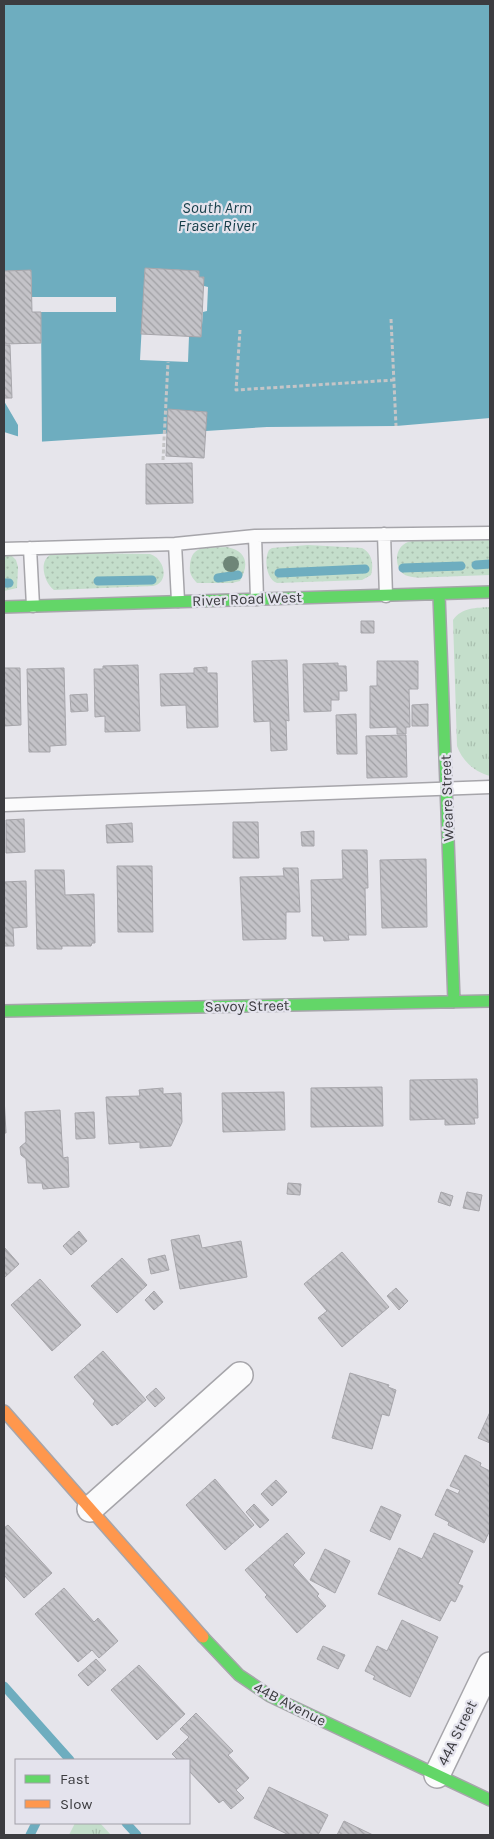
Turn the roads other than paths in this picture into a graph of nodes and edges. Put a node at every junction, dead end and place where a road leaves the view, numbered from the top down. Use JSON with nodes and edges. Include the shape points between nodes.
{"nodes":[{"id":1,"x":490,"y":532,"type":"edge"},
{"id":2,"x":384,"y":534,"type":"junction"},
{"id":3,"x":255,"y":536,"type":"junction"},
{"id":4,"x":175,"y":544,"type":"junction"},
{"id":5,"x":4,"y":548,"type":"edge"},
{"id":6,"x":30,"y":548,"type":"junction"},
{"id":7,"x":490,"y":592,"type":"edge"},
{"id":8,"x":440,"y":594,"type":"junction"},
{"id":9,"x":386,"y":596,"type":"junction"},
{"id":10,"x":257,"y":599,"type":"junction"},
{"id":11,"x":178,"y":601,"type":"junction"},
{"id":12,"x":33,"y":606,"type":"junction"},
{"id":13,"x":4,"y":607,"type":"edge"},
{"id":14,"x":490,"y":787,"type":"edge"},
{"id":15,"x":446,"y":789,"type":"junction"},
{"id":16,"x":4,"y":805,"type":"edge"},
{"id":17,"x":490,"y":1001,"type":"edge"},
{"id":18,"x":454,"y":1002,"type":"junction"},
{"id":19,"x":4,"y":1011,"type":"edge"},
{"id":20,"x":240,"y":1375,"type":"dead end"},
{"id":21,"x":4,"y":1411,"type":"edge"},
{"id":22,"x":90,"y":1509,"type":"junction"},
{"id":23,"x":490,"y":1665,"type":"edge"},
{"id":24,"x":437,"y":1775,"type":"junction"},
{"id":25,"x":490,"y":1800,"type":"edge"}],
"edges":[{"from":1,"to":2,"type":"lane"},
{"from":2,"to":3,"type":"lane"},
{"from":2,"to":9,"type":"lane"},
{"from":3,"to":4,"type":"lane"},
{"from":3,"to":10,"type":"lane"},
{"from":4,"to":6,"type":"lane"},
{"from":4,"to":11,"type":"lane"},
{"from":5,"to":6,"type":"lane"},
{"from":6,"to":12,"type":"lane"},
{"from":7,"to":8,"type":"street","name":"River Road West"},
{"from":8,"to":9,"type":"street","name":"River Road West"},
{"from":8,"to":15,"type":"street","name":"Weare Street"},
{"from":9,"to":10,"type":"street","name":"River Road West"},
{"from":10,"to":11,"type":"street","name":"River Road West"},
{"from":11,"to":12,"type":"street","name":"River Road West"},
{"from":12,"to":13,"type":"street","name":"River Road West"},
{"from":14,"to":15,"type":"lane"},
{"from":15,"to":16,"type":"lane"},
{"from":15,"to":18,"type":"street","name":"Weare Street"},
{"from":17,"to":18,"type":"street","name":"Savoy Street"},
{"from":18,"to":19,"type":"street","name":"Savoy Street"},
{"from":20,"to":22,"type":"street"},
{"from":21,"to":22,"type":"street","name":"44B Avenue"},
{"from":22,"to":24,"type":"street","name":"44B Avenue","via":[[240,1676],[270,1696]]},
{"from":23,"to":24,"type":"street","name":"44A Street"},
{"from":24,"to":25,"type":"street","name":"44B Avenue"}]}
